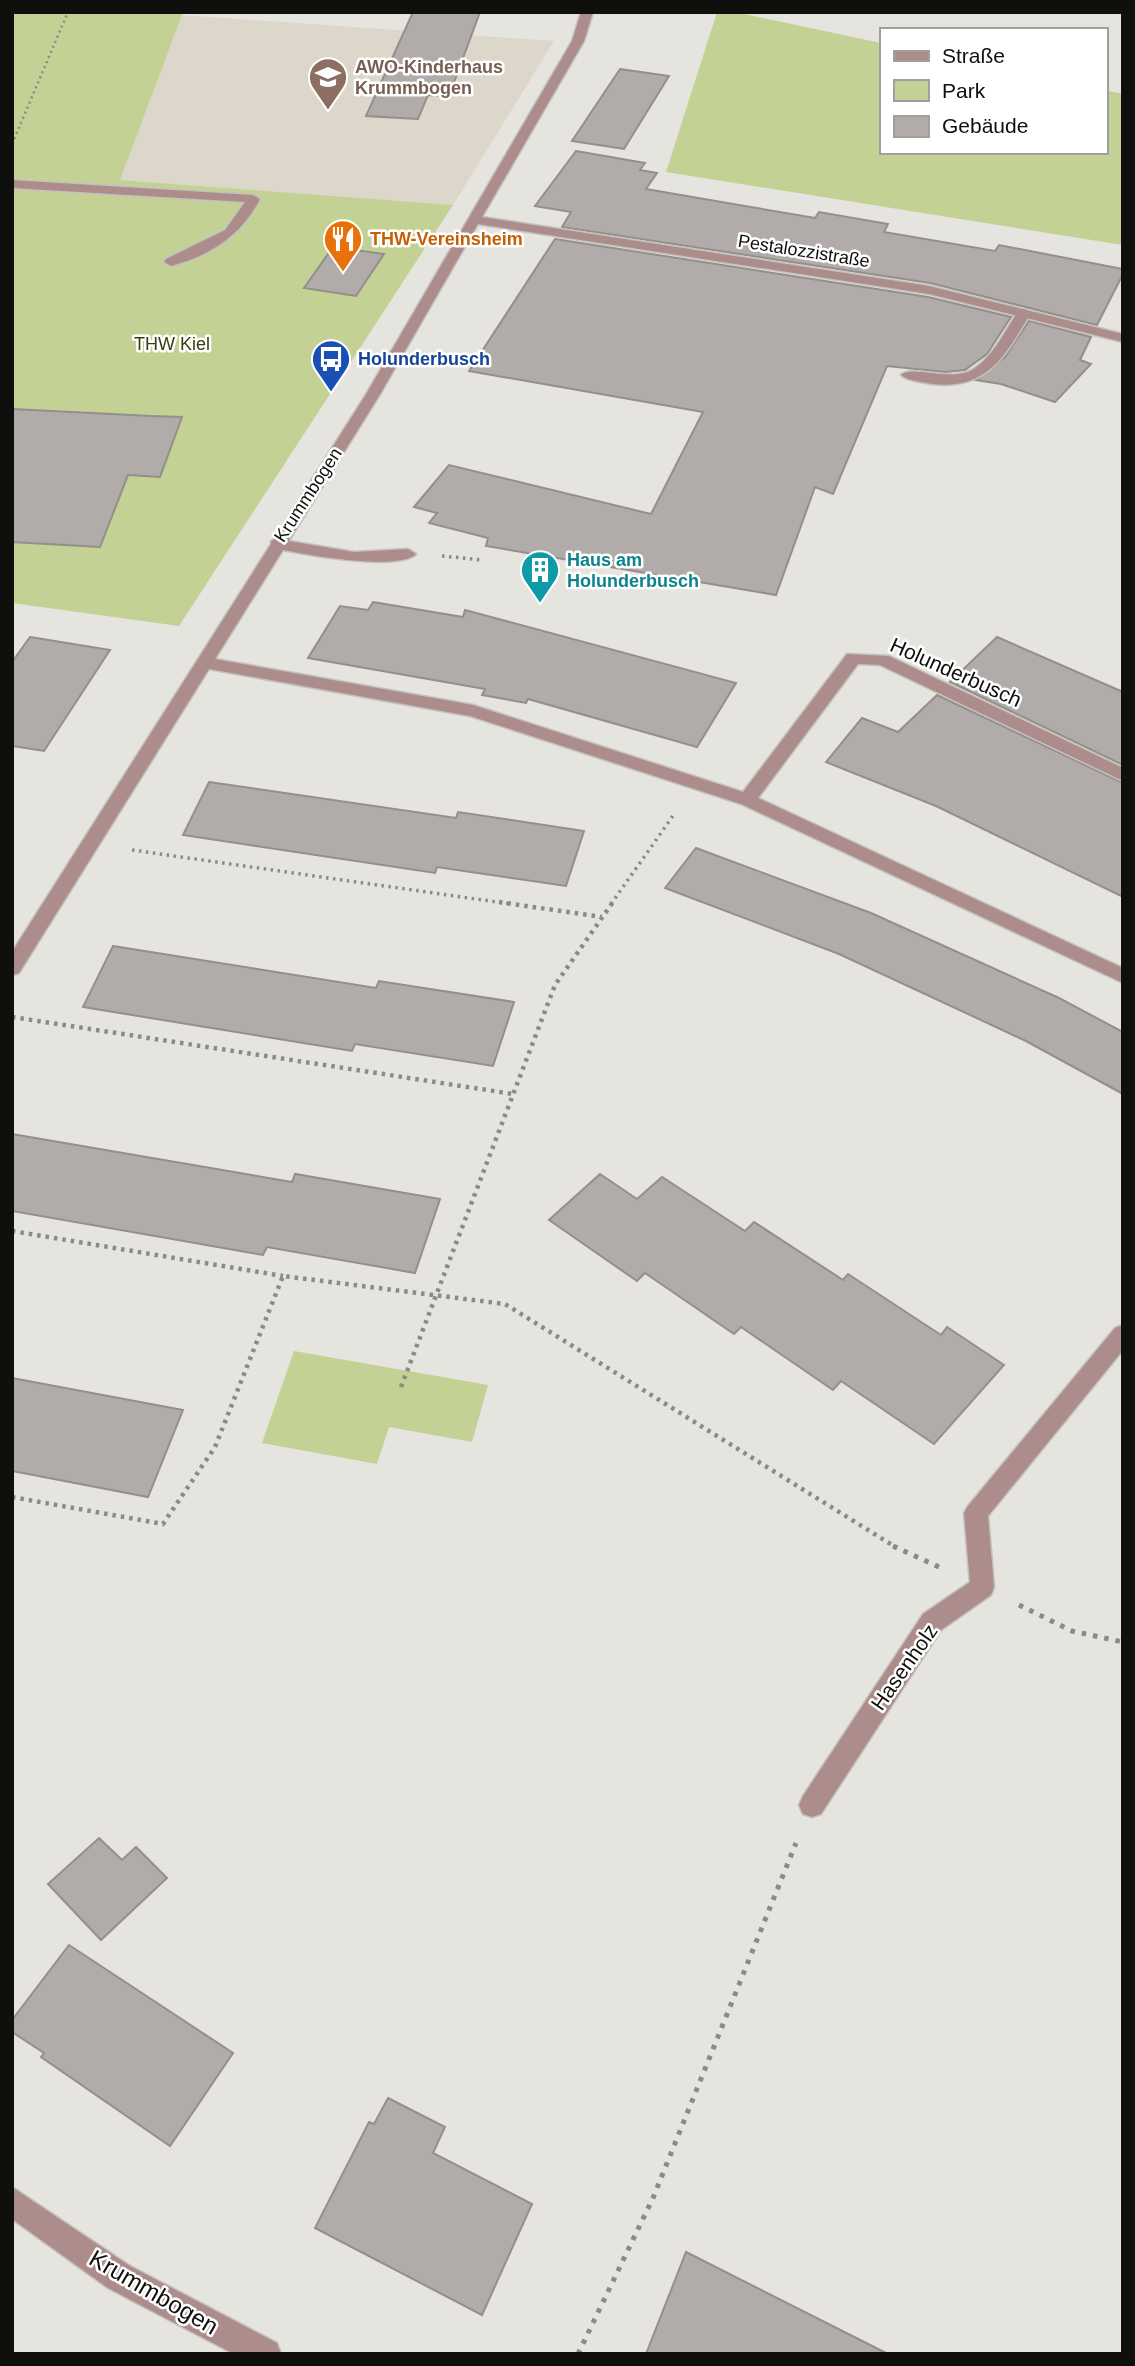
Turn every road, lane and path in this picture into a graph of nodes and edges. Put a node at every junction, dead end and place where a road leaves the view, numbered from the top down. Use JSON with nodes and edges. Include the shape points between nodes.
{"nodes":[{"id":1,"x":68,"y":12,"type":"edge"},
{"id":2,"x":587,"y":12,"type":"edge"},
{"id":3,"x":12,"y":144,"type":"edge"},
{"id":4,"x":12,"y":184,"type":"edge"},
{"id":5,"x":475,"y":220,"type":"junction"},
{"id":6,"x":171,"y":262,"type":"dead end"},
{"id":7,"x":1024,"y":313,"type":"junction"},
{"id":8,"x":1123,"y":338,"type":"edge"},
{"id":9,"x":908,"y":375,"type":"dead end"},
{"id":10,"x":277,"y":544,"type":"junction"},
{"id":11,"x":408,"y":554,"type":"dead end"},
{"id":12,"x":202,"y":662,"type":"junction"},
{"id":13,"x":1123,"y":775,"type":"edge"},
{"id":14,"x":695,"y":783,"type":"junction"},
{"id":15,"x":747,"y":800,"type":"junction"},
{"id":16,"x":89,"y":844,"type":"junction"},
{"id":17,"x":602,"y":917,"type":"junction"},
{"id":18,"x":12,"y":968,"type":"edge"},
{"id":19,"x":1123,"y":976,"type":"edge"},
{"id":20,"x":12,"y":1017,"type":"edge"},
{"id":21,"x":513,"y":1094,"type":"junction"},
{"id":22,"x":12,"y":1231,"type":"edge"},
{"id":23,"x":283,"y":1276,"type":"junction"},
{"id":24,"x":435,"y":1298,"type":"junction"},
{"id":25,"x":1123,"y":1334,"type":"edge"},
{"id":26,"x":401,"y":1387,"type":"dead end"},
{"id":27,"x":13,"y":1500,"type":"edge"},
{"id":28,"x":982,"y":1587,"type":"junction"},
{"id":29,"x":1123,"y":1642,"type":"edge"},
{"id":30,"x":811,"y":1805,"type":"joint"},
{"id":31,"x":12,"y":2201,"type":"edge"},
{"id":32,"x":266,"y":2354,"type":"edge"},
{"id":33,"x":578,"y":2354,"type":"edge"}],
"edges":[{"from":1,"to":3,"type":"path"},
{"from":2,"to":5,"type":"street","name":"Krummbogen","via":[[578,41]]},
{"from":4,"to":6,"type":"street","via":[[253,199],[244,220],[225,237]]},
{"from":5,"to":7,"type":"street","name":"Pestalozzistraße","via":[[929,290]]},
{"from":5,"to":10,"type":"street","name":"Krummbogen","via":[[372,396]]},
{"from":7,"to":8,"type":"street","name":"Pestalozzistraße"},
{"from":7,"to":9,"type":"street","via":[[993,362],[975,376],[948,382]]},
{"from":10,"to":11,"type":"street","via":[[354,557]]},
{"from":10,"to":12,"type":"street","name":"Krummbogen"},
{"from":12,"to":14,"type":"street","via":[[473,711]]},
{"from":12,"to":16,"type":"street","name":"Krummbogen"},
{"from":13,"to":15,"type":"street","name":"Holunderbusch","via":[[883,660],[853,658]]},
{"from":14,"to":15,"type":"street"},
{"from":14,"to":17,"type":"path"},
{"from":15,"to":19,"type":"street"},
{"from":16,"to":17,"type":"path"},
{"from":16,"to":18,"type":"street","name":"Krummbogen"},
{"from":17,"to":21,"type":"path","via":[[555,985]]},
{"from":20,"to":21,"type":"path"},
{"from":21,"to":24,"type":"path"},
{"from":22,"to":23,"type":"path"},
{"from":23,"to":24,"type":"path"},
{"from":23,"to":27,"type":"path","via":[[215,1447],[163,1524]]},
{"from":24,"to":26,"type":"path"},
{"from":24,"to":28,"type":"path","via":[[505,1304],[895,1547]]},
{"from":25,"to":28,"type":"street","via":[[976,1513]]},
{"from":28,"to":29,"type":"path","via":[[1072,1631]]},
{"from":28,"to":30,"type":"street","name":"Hasenholz","via":[[932,1622]]},
{"from":30,"to":33,"type":"path","via":[[653,2198]]},
{"from":31,"to":32,"type":"street","name":"Krummbogen","via":[[119,2277]]}]}
